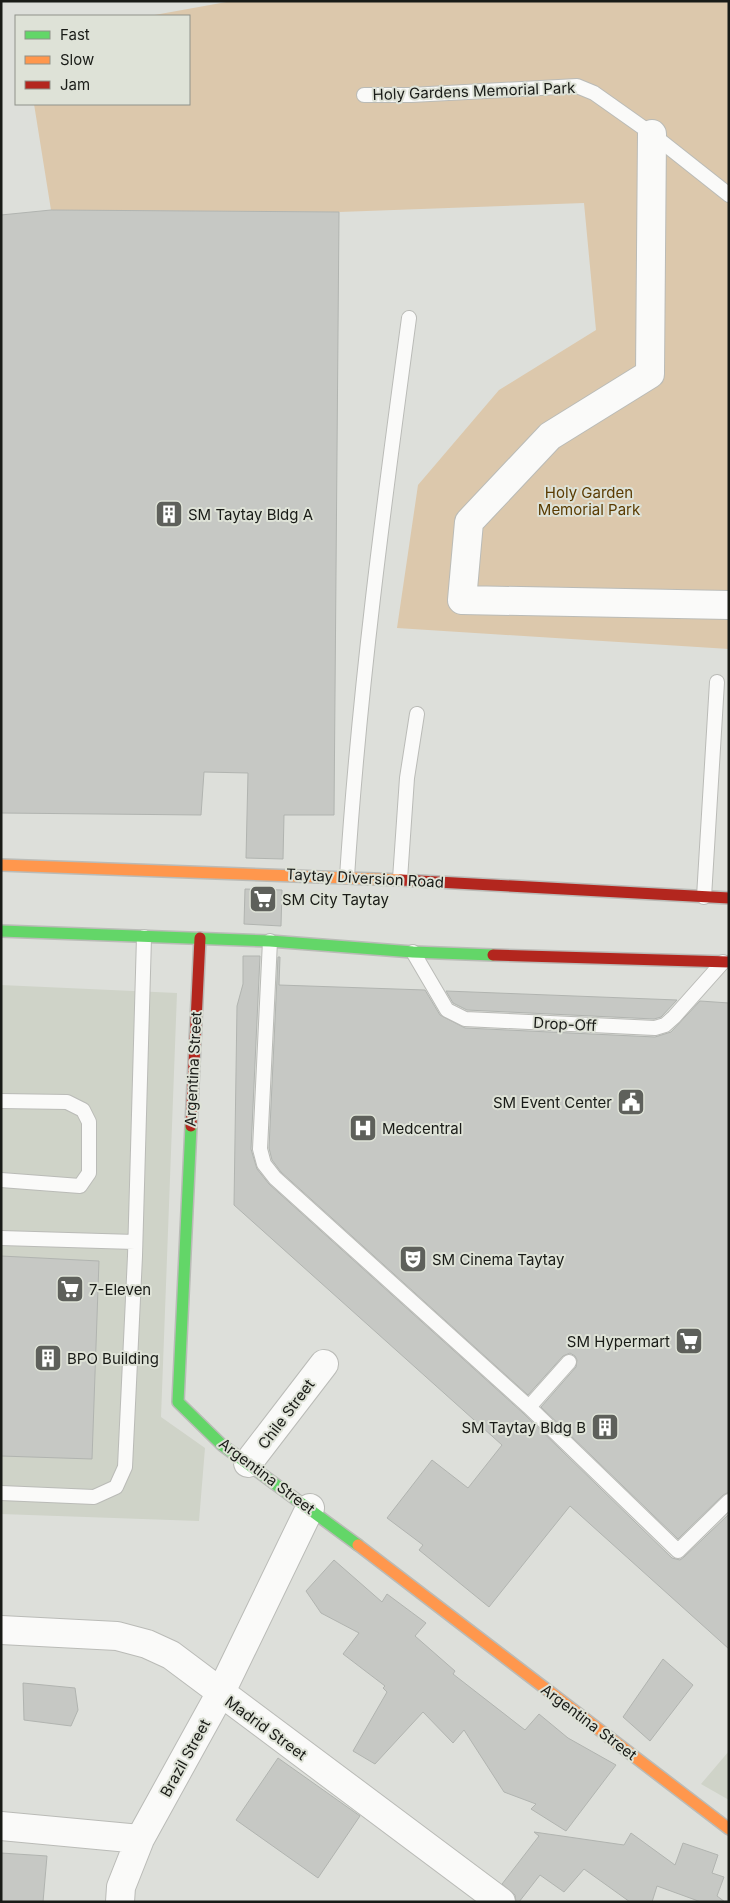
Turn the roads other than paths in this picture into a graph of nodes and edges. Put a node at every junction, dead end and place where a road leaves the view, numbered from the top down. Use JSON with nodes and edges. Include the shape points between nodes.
{"nodes":[{"id":1,"x":364,"y":95,"type":"dead end"},
{"id":2,"x":652,"y":134,"type":"junction"},
{"id":3,"x":729,"y":195,"type":"edge"},
{"id":4,"x":409,"y":318,"type":"dead end"},
{"id":5,"x":729,"y":606,"type":"edge"},
{"id":6,"x":717,"y":682,"type":"dead end"},
{"id":7,"x":417,"y":714,"type":"dead end"},
{"id":8,"x":1,"y":865,"type":"edge"},
{"id":9,"x":347,"y":877,"type":"junction"},
{"id":10,"x":400,"y":879,"type":"junction"},
{"id":11,"x":704,"y":897,"type":"junction"},
{"id":12,"x":729,"y":898,"type":"edge"},
{"id":13,"x":1,"y":931,"type":"edge"},
{"id":14,"x":144,"y":936,"type":"junction"},
{"id":15,"x":200,"y":938,"type":"junction"},
{"id":16,"x":270,"y":941,"type":"junction"},
{"id":17,"x":413,"y":952,"type":"junction"},
{"id":18,"x":726,"y":962,"type":"edge"},
{"id":19,"x":1,"y":1101,"type":"edge"},
{"id":20,"x":1,"y":1180,"type":"edge"},
{"id":21,"x":1,"y":1238,"type":"edge"},
{"id":22,"x":135,"y":1242,"type":"junction"},
{"id":23,"x":569,"y":1362,"type":"dead end"},
{"id":24,"x":324,"y":1364,"type":"dead end"},
{"id":25,"x":529,"y":1407,"type":"junction"},
{"id":26,"x":248,"y":1464,"type":"junction"},
{"id":27,"x":1,"y":1493,"type":"edge"},
{"id":28,"x":729,"y":1501,"type":"edge"},
{"id":29,"x":310,"y":1508,"type":"junction"},
{"id":30,"x":1,"y":1630,"type":"edge"},
{"id":31,"x":220,"y":1694,"type":"junction"},
{"id":32,"x":1,"y":1826,"type":"edge"},
{"id":33,"x":729,"y":1829,"type":"edge"},
{"id":34,"x":140,"y":1839,"type":"junction"},
{"id":35,"x":120,"y":1902,"type":"edge"},
{"id":36,"x":501,"y":1902,"type":"edge"}],
"edges":[{"from":1,"to":2,"type":"lane","name":"Holy Gardens Memorial Park","via":[[577,86],[594,93]]},
{"from":2,"to":3,"type":"lane","name":"Holy Gardens Memorial Park"},
{"from":2,"to":5,"type":"street","via":[[650,374],[550,436],[468,522],[462,600]]},
{"from":4,"to":9,"type":"lane","via":[[382,522],[350,818]]},
{"from":6,"to":11,"type":"lane"},
{"from":7,"to":10,"type":"lane","via":[[407,778]]},
{"from":8,"to":9,"type":"main road","name":"Taytay Diversion Road"},
{"from":9,"to":10,"type":"main road","name":"Taytay Diversion Road"},
{"from":10,"to":11,"type":"main road","name":"Taytay Diversion Road"},
{"from":11,"to":12,"type":"main road","name":"Taytay Diversion Road"},
{"from":13,"to":14,"type":"main road"},
{"from":14,"to":15,"type":"main road"},
{"from":14,"to":22,"type":"lane"},
{"from":15,"to":16,"type":"main road"},
{"from":15,"to":26,"type":"main road","name":"Argentina Street","via":[[178,1402],[190,1418]]},
{"from":16,"to":17,"type":"main road"},
{"from":16,"to":25,"type":"lane","via":[[260,1149],[264,1164],[275,1178]]},
{"from":17,"to":18,"type":"main road"},
{"from":17,"to":18,"type":"lane","name":"Drop-Off","via":[[447,1010],[460,1017],[655,1028],[665,1025]]},
{"from":19,"to":20,"type":"lane","via":[[68,1102],[84,1110],[89,1122],[89,1173],[80,1186]]},
{"from":21,"to":22,"type":"lane"},
{"from":22,"to":27,"type":"lane","via":[[125,1467],[116,1487],[94,1497]]},
{"from":23,"to":25,"type":"lane"},
{"from":24,"to":26,"type":"street","name":"Chile Street"},
{"from":25,"to":28,"type":"lane","via":[[678,1551]]},
{"from":26,"to":29,"type":"main road","name":"Argentina Street"},
{"from":29,"to":31,"type":"street","name":"Brazil Street"},
{"from":29,"to":33,"type":"main road","name":"Argentina Street"},
{"from":30,"to":31,"type":"street","name":"Madrid Street","via":[[117,1636],[147,1644],[171,1656]]},
{"from":31,"to":34,"type":"street","name":"Brazil Street"},
{"from":31,"to":36,"type":"street","name":"Madrid Street"},
{"from":32,"to":34,"type":"street"},
{"from":34,"to":35,"type":"street","name":"Brazil Street","via":[[121,1887]]}]}
